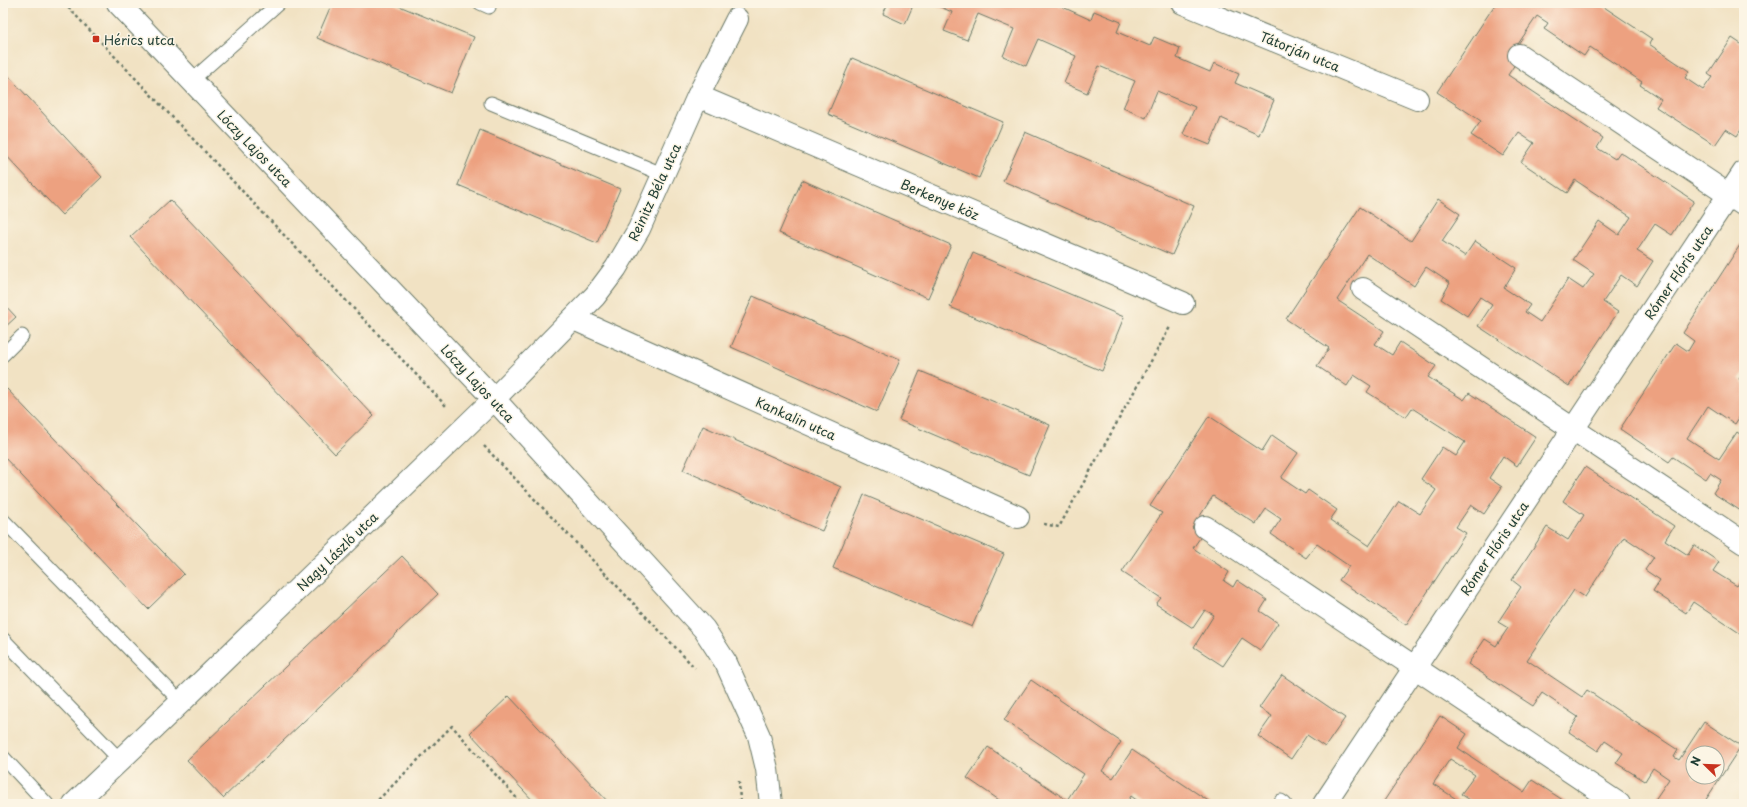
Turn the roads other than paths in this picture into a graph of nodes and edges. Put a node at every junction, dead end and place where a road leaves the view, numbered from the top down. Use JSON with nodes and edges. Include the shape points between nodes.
{"nodes":[{"id":1,"x":118,"y":3,"type":"edge"},
{"id":2,"x":279,"y":3,"type":"edge"},
{"id":3,"x":1183,"y":3,"type":"edge"},
{"id":4,"x":737,"y":19,"type":"dead end"},
{"id":5,"x":1519,"y":55,"type":"dead end"},
{"id":6,"x":191,"y":81,"type":"junction"},
{"id":7,"x":698,"y":96,"type":"junction"},
{"id":8,"x":1417,"y":99,"type":"dead end"},
{"id":9,"x":491,"y":103,"type":"dead end"},
{"id":10,"x":1744,"y":172,"type":"edge"},
{"id":11,"x":662,"y":174,"type":"junction"},
{"id":12,"x":1737,"y":200,"type":"edge"},
{"id":13,"x":1363,"y":289,"type":"dead end"},
{"id":14,"x":1183,"y":303,"type":"road end"},
{"id":15,"x":574,"y":319,"type":"junction"},
{"id":16,"x":22,"y":336,"type":"dead end"},
{"id":17,"x":3,"y":355,"type":"edge"},
{"id":18,"x":494,"y":399,"type":"junction"},
{"id":19,"x":1573,"y":429,"type":"junction"},
{"id":20,"x":1018,"y":517,"type":"road end"},
{"id":21,"x":3,"y":520,"type":"edge"},
{"id":22,"x":1205,"y":527,"type":"dead end"},
{"id":23,"x":1744,"y":543,"type":"edge"},
{"id":24,"x":3,"y":639,"type":"edge"},
{"id":25,"x":1415,"y":667,"type":"junction"},
{"id":26,"x":181,"y":702,"type":"junction"},
{"id":27,"x":3,"y":757,"type":"edge"},
{"id":28,"x":120,"y":760,"type":"junction"},
{"id":29,"x":47,"y":804,"type":"edge"},
{"id":30,"x":74,"y":804,"type":"edge"},
{"id":31,"x":771,"y":804,"type":"edge"},
{"id":32,"x":1324,"y":804,"type":"edge"},
{"id":33,"x":1620,"y":804,"type":"edge"}],
"edges":[{"from":1,"to":6,"type":"street","name":"Lóczy Lajos utca"},
{"from":2,"to":6,"type":"lane"},
{"from":3,"to":8,"type":"street","name":"Tátorján utca"},
{"from":4,"to":7,"type":"street","name":"Reinitz Béla utca"},
{"from":5,"to":12,"type":"street"},
{"from":6,"to":18,"type":"street","name":"Lóczy Lajos utca"},
{"from":7,"to":11,"type":"street","name":"Reinitz Béla utca"},
{"from":7,"to":14,"type":"street","name":"Berkenye köz"},
{"from":9,"to":11,"type":"lane"},
{"from":10,"to":12,"type":"street","name":"Rómer Flóris utca"},
{"from":11,"to":15,"type":"street","name":"Reinitz Béla utca","via":[[639,229],[616,268]]},
{"from":12,"to":19,"type":"street","name":"Rómer Flóris utca"},
{"from":13,"to":19,"type":"street"},
{"from":15,"to":18,"type":"street","name":"Reinitz Béla utca"},
{"from":15,"to":20,"type":"street","name":"Kankalin utca"},
{"from":16,"to":17,"type":"lane"},
{"from":18,"to":26,"type":"street","name":"Nagy László utca"},
{"from":18,"to":31,"type":"street","name":"Lóczy Lajos utca","via":[[704,629],[726,663],[759,736],[767,769]]},
{"from":19,"to":23,"type":"street"},
{"from":19,"to":25,"type":"street","name":"Rómer Flóris utca"},
{"from":21,"to":26,"type":"lane"},
{"from":22,"to":25,"type":"street"},
{"from":24,"to":28,"type":"lane"},
{"from":25,"to":32,"type":"street","name":"Rómer Flóris utca"},
{"from":25,"to":33,"type":"street"},
{"from":26,"to":28,"type":"street","name":"Nagy László utca"},
{"from":27,"to":29,"type":"lane"},
{"from":28,"to":30,"type":"street","name":"Nagy László utca"}]}
